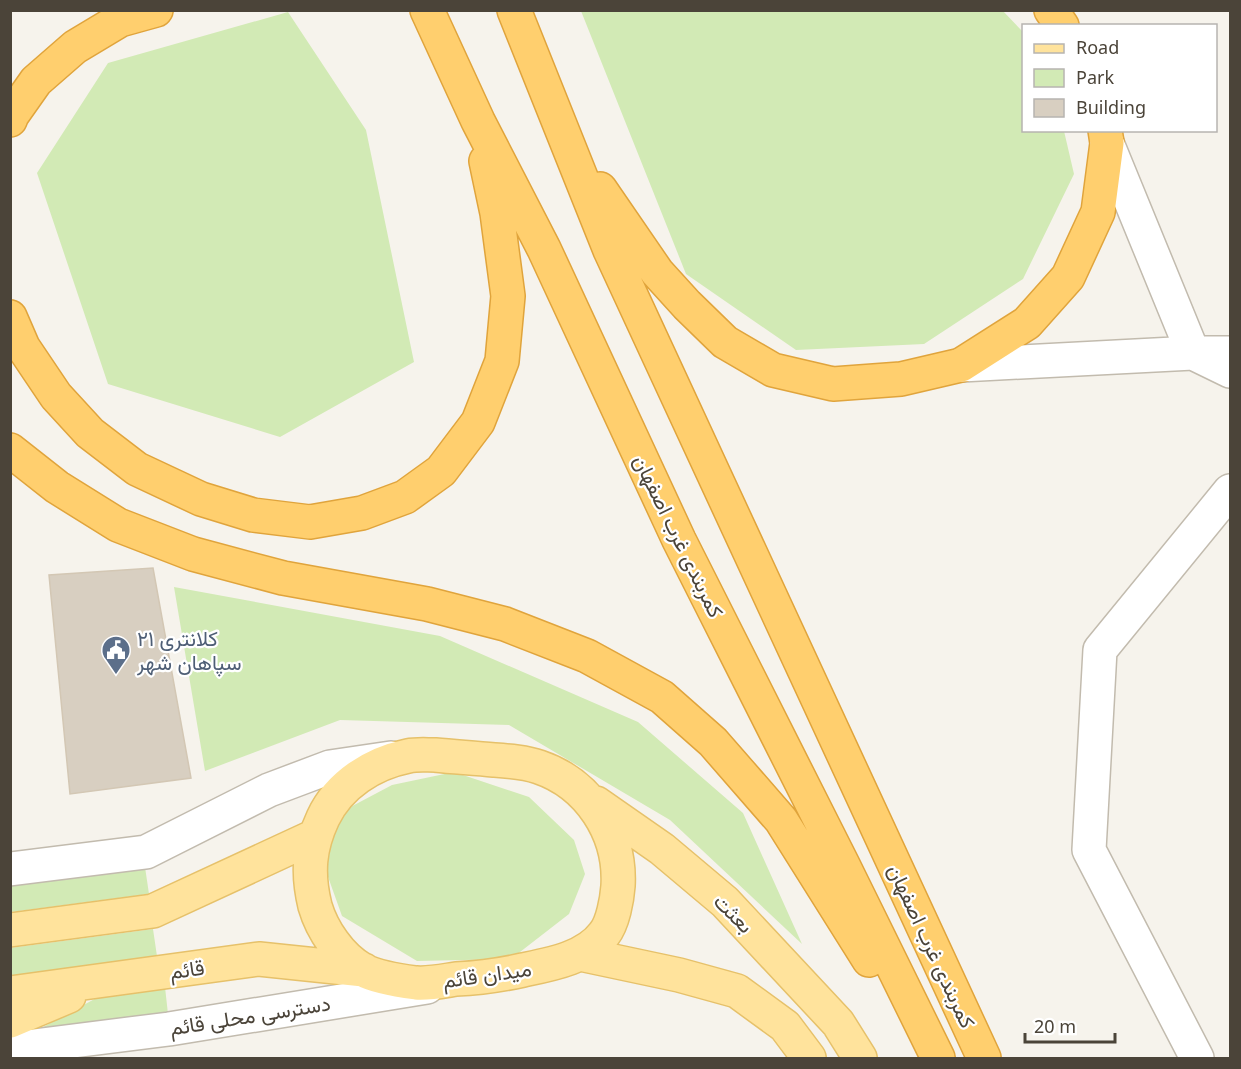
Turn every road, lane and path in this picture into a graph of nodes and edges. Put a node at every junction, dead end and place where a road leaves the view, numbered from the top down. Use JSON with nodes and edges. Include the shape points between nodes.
{"nodes":[{"id":1,"x":156,"y":10,"type":"edge"},
{"id":2,"x":427,"y":10,"type":"edge"},
{"id":3,"x":514,"y":10,"type":"edge"},
{"id":4,"x":1052,"y":10,"type":"edge"},
{"id":5,"x":1061,"y":24,"type":"edge"},
{"id":6,"x":10,"y":120,"type":"edge"},
{"id":7,"x":478,"y":121,"type":"junction"},
{"id":8,"x":1106,"y":137,"type":"edge"},
{"id":9,"x":565,"y":140,"type":"junction"},
{"id":10,"x":10,"y":317,"type":"edge"},
{"id":11,"x":1193,"y":352,"type":"junction"},
{"id":12,"x":1230,"y":353,"type":"edge"},
{"id":13,"x":961,"y":365,"type":"junction"},
{"id":14,"x":1230,"y":371,"type":"edge"},
{"id":15,"x":10,"y":450,"type":"edge"},
{"id":16,"x":1230,"y":491,"type":"edge"},
{"id":17,"x":410,"y":756,"type":"junction"},
{"id":18,"x":582,"y":793,"type":"junction"},
{"id":19,"x":315,"y":836,"type":"junction"},
{"id":20,"x":10,"y":869,"type":"edge"},
{"id":21,"x":10,"y":930,"type":"edge"},
{"id":22,"x":580,"y":954,"type":"junction"},
{"id":23,"x":364,"y":970,"type":"junction"},
{"id":24,"x":488,"y":977,"type":"junction"},
{"id":25,"x":105,"y":980,"type":"junction"},
{"id":26,"x":10,"y":993,"type":"edge"},
{"id":27,"x":10,"y":1021,"type":"edge"},
{"id":28,"x":103,"y":1048,"type":"edge"},
{"id":29,"x":10,"y":1049,"type":"edge"},
{"id":30,"x":809,"y":1059,"type":"edge"},
{"id":31,"x":860,"y":1059,"type":"edge"},
{"id":32,"x":932,"y":1059,"type":"edge"},
{"id":33,"x":938,"y":1059,"type":"edge"},
{"id":34,"x":984,"y":1059,"type":"edge"},
{"id":35,"x":1197,"y":1059,"type":"edge"}],
"edges":[{"from":1,"to":6,"type":"highway","via":[[120,20],[75,47],[36,81]]},
{"from":2,"to":7,"type":"highway","name":"کمربندی غرب اصفهان"},
{"from":3,"to":9,"type":"highway","name":"کمربندی غرب اصفهان"},
{"from":4,"to":5,"type":"highway"},
{"from":7,"to":10,"type":"highway","via":[[497,213],[508,296],[502,361],[478,422],[441,471],[405,497],[362,513],[310,522],[253,515],[201,499],[137,469],[90,433],[56,396],[23,347]]},
{"from":7,"to":33,"type":"highway","name":"کمربندی غرب اصفهان","via":[[544,249],[680,540]]},
{"from":8,"to":11,"type":"street"},
{"from":8,"to":13,"type":"highway","via":[[1098,212],[1068,277],[1027,323]]},
{"from":9,"to":13,"type":"highway","via":[[657,272],[725,342],[773,370],[833,384],[901,379]]},
{"from":9,"to":34,"type":"highway","name":"کمربندی غرب اصفهان","via":[[610,250]]},
{"from":11,"to":12,"type":"street"},
{"from":11,"to":13,"type":"street"},
{"from":11,"to":14,"type":"street"},
{"from":15,"to":32,"type":"highway","via":[[57,487],[118,525],[193,554],[283,578],[427,604],[505,624],[587,656],[662,697],[713,742],[781,820]]},
{"from":16,"to":35,"type":"street","via":[[1100,650],[1089,850]]},
{"from":17,"to":18,"type":"main road","name":"میدان قائم","via":[[538,766],[562,777]]},
{"from":17,"to":19,"type":"main road","name":"میدان قائم","via":[[385,762],[362,774],[326,812]]},
{"from":17,"to":20,"type":"street","via":[[330,767],[269,790],[146,852]]},
{"from":18,"to":22,"type":"main road","name":"میدان قائم","via":[[611,836],[618,862],[618,887],[605,933]]},
{"from":18,"to":31,"type":"main road","name":"بعثت","via":[[662,849],[725,902],[838,1023]]},
{"from":19,"to":21,"type":"main road","via":[[153,911]]},
{"from":19,"to":23,"type":"main road","name":"میدان قائم","via":[[310,870],[317,913],[346,957]]},
{"from":22,"to":24,"type":"main road","name":"میدان قائم"},
{"from":22,"to":30,"type":"main road","via":[[737,991],[785,1026]]},
{"from":23,"to":24,"type":"main road","name":"میدان قائم","via":[[417,983]]},
{"from":23,"to":25,"type":"main road","name":"قائم","via":[[259,959]]},
{"from":24,"to":28,"type":"street","name":"دسترسی محلی قائم","via":[[169,1029]]},
{"from":25,"to":26,"type":"main road","name":"قائم"},
{"from":25,"to":27,"type":"main road"},
{"from":28,"to":29,"type":"street","name":"دسترسی محلی قائم"}]}
